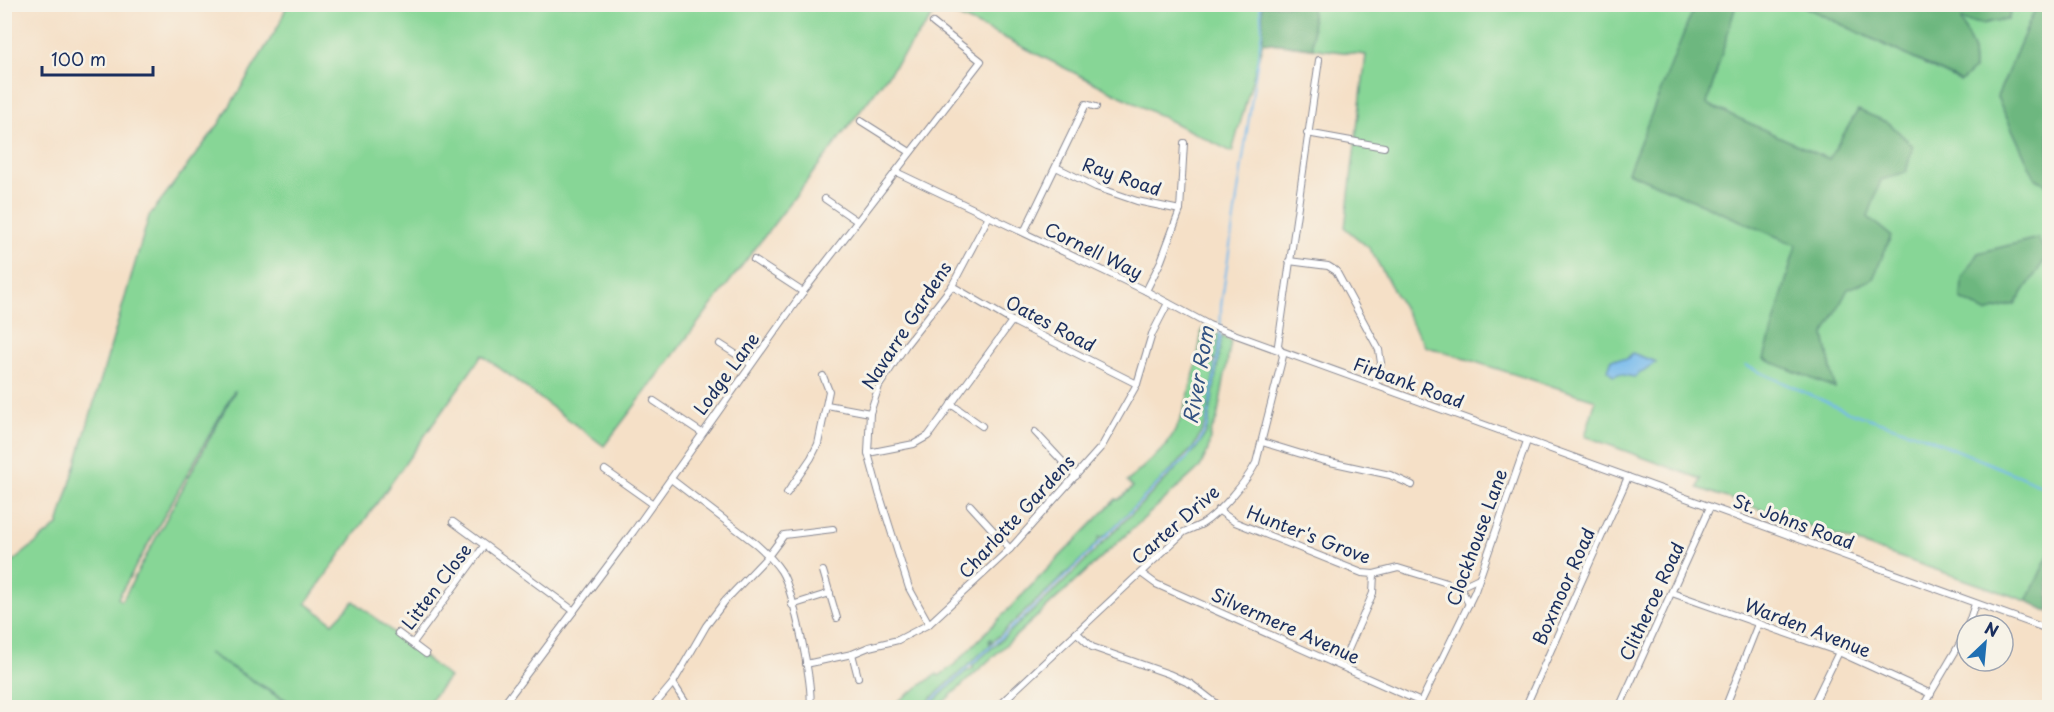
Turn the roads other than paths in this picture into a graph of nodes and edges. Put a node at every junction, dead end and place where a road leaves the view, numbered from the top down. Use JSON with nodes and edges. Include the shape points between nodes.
{"nodes":[{"id":1,"x":933,"y":23,"type":"dead end"},
{"id":2,"x":1319,"y":60,"type":"dead end"},
{"id":3,"x":1096,"y":107,"type":"dead end"},
{"id":4,"x":861,"y":121,"type":"dead end"},
{"id":5,"x":1307,"y":133,"type":"junction"},
{"id":6,"x":1184,"y":143,"type":"dead end"},
{"id":7,"x":1384,"y":147,"type":"dead end"},
{"id":8,"x":910,"y":152,"type":"junction"},
{"id":9,"x":1056,"y":167,"type":"junction"},
{"id":10,"x":896,"y":172,"type":"junction"},
{"id":11,"x":825,"y":199,"type":"dead end"},
{"id":12,"x":1180,"y":210,"type":"junction"},
{"id":13,"x":989,"y":216,"type":"junction"},
{"id":14,"x":857,"y":221,"type":"junction"},
{"id":15,"x":1024,"y":232,"type":"junction"},
{"id":16,"x":754,"y":260,"type":"dead end"},
{"id":17,"x":1289,"y":261,"type":"junction"},
{"id":18,"x":952,"y":286,"type":"junction"},
{"id":19,"x":1146,"y":291,"type":"junction"},
{"id":20,"x":803,"y":292,"type":"junction"},
{"id":21,"x":1168,"y":303,"type":"junction"},
{"id":22,"x":1012,"y":321,"type":"junction"},
{"id":23,"x":720,"y":344,"type":"dead end"},
{"id":24,"x":1281,"y":350,"type":"junction"},
{"id":25,"x":751,"y":364,"type":"junction"},
{"id":26,"x":823,"y":376,"type":"dead end"},
{"id":27,"x":1137,"y":384,"type":"junction"},
{"id":28,"x":1375,"y":385,"type":"junction"},
{"id":29,"x":654,"y":401,"type":"dead end"},
{"id":30,"x":951,"y":404,"type":"junction"},
{"id":31,"x":827,"y":405,"type":"junction"},
{"id":32,"x":870,"y":413,"type":"junction"},
{"id":33,"x":982,"y":426,"type":"dead end"},
{"id":34,"x":1035,"y":432,"type":"dead end"},
{"id":35,"x":702,"y":433,"type":"junction"},
{"id":36,"x":1527,"y":441,"type":"junction"},
{"id":37,"x":1262,"y":442,"type":"junction"},
{"id":38,"x":868,"y":453,"type":"junction"},
{"id":39,"x":605,"y":470,"type":"dead end"},
{"id":40,"x":1076,"y":476,"type":"junction"},
{"id":41,"x":1628,"y":477,"type":"junction"},
{"id":42,"x":671,"y":479,"type":"junction"},
{"id":43,"x":1412,"y":485,"type":"dead end"},
{"id":44,"x":787,"y":493,"type":"dead end"},
{"id":45,"x":653,"y":504,"type":"junction"},
{"id":46,"x":970,"y":505,"type":"dead end"},
{"id":47,"x":1710,"y":507,"type":"junction"},
{"id":48,"x":1218,"y":510,"type":"junction"},
{"id":49,"x":453,"y":522,"type":"dead end"},
{"id":50,"x":833,"y":529,"type":"dead end"},
{"id":51,"x":484,"y":546,"type":"junction"},
{"id":52,"x":1010,"y":549,"type":"junction"},
{"id":53,"x":769,"y":555,"type":"junction"},
{"id":54,"x":823,"y":571,"type":"dead end"},
{"id":55,"x":1141,"y":573,"type":"junction"},
{"id":56,"x":1374,"y":574,"type":"junction"},
{"id":57,"x":1479,"y":578,"type":"junction"},
{"id":58,"x":1460,"y":587,"type":"junction"},
{"id":59,"x":830,"y":593,"type":"junction"},
{"id":60,"x":1672,"y":593,"type":"junction"},
{"id":61,"x":1469,"y":604,"type":"junction"},
{"id":62,"x":1976,"y":604,"type":"junction"},
{"id":63,"x":792,"y":605,"type":"junction"},
{"id":64,"x":574,"y":611,"type":"junction"},
{"id":65,"x":1972,"y":613,"type":"edge"},
{"id":66,"x":837,"y":618,"type":"dead end"},
{"id":67,"x":929,"y":624,"type":"junction"},
{"id":68,"x":1758,"y":624,"type":"junction"},
{"id":69,"x":2049,"y":630,"type":"edge"},
{"id":70,"x":399,"y":633,"type":"dead end"},
{"id":71,"x":1077,"y":633,"type":"junction"},
{"id":72,"x":412,"y":643,"type":"junction"},
{"id":73,"x":1839,"y":652,"type":"junction"},
{"id":74,"x":1955,"y":652,"type":"edge"},
{"id":75,"x":426,"y":654,"type":"dead end"},
{"id":76,"x":852,"y":654,"type":"junction"},
{"id":77,"x":806,"y":664,"type":"junction"},
{"id":78,"x":1341,"y":666,"type":"junction"},
{"id":79,"x":858,"y":677,"type":"dead end"},
{"id":80,"x":673,"y":683,"type":"junction"},
{"id":81,"x":1931,"y":694,"type":"junction"},
{"id":82,"x":1007,"y":698,"type":"junction"},
{"id":83,"x":1419,"y":705,"type":"edge"},
{"id":84,"x":1814,"y":705,"type":"dead end"},
{"id":85,"x":501,"y":708,"type":"edge"},
{"id":86,"x":652,"y":708,"type":"edge"},
{"id":87,"x":689,"y":708,"type":"edge"},
{"id":88,"x":810,"y":708,"type":"edge"},
{"id":89,"x":996,"y":708,"type":"edge"},
{"id":90,"x":1022,"y":708,"type":"edge"},
{"id":91,"x":1222,"y":708,"type":"edge"},
{"id":92,"x":1525,"y":708,"type":"edge"},
{"id":93,"x":1619,"y":708,"type":"edge"},
{"id":94,"x":1725,"y":708,"type":"edge"},
{"id":95,"x":1922,"y":708,"type":"edge"}],
"edges":[{"from":1,"to":8,"type":"street","name":"Lodge Lane","via":[[981,61]]},
{"from":2,"to":5,"type":"street","name":"Carter Drive"},
{"from":3,"to":9,"type":"street","via":[[1086,104]]},
{"from":4,"to":8,"type":"street"},
{"from":5,"to":7,"type":"street"},
{"from":5,"to":17,"type":"street","name":"Carter Drive"},
{"from":6,"to":12,"type":"street"},
{"from":8,"to":10,"type":"street","name":"Lodge Lane"},
{"from":9,"to":12,"type":"street","name":"Ray Road","via":[[1137,201]]},
{"from":9,"to":15,"type":"street"},
{"from":10,"to":13,"type":"street","name":"Cornell Way"},
{"from":10,"to":14,"type":"street","name":"Lodge Lane"},
{"from":11,"to":14,"type":"street"},
{"from":12,"to":19,"type":"street"},
{"from":13,"to":15,"type":"street","name":"Cornell Way"},
{"from":13,"to":18,"type":"street","name":"Navarre Gardens"},
{"from":14,"to":20,"type":"street","name":"Lodge Lane"},
{"from":15,"to":19,"type":"street","name":"Cornell Way"},
{"from":16,"to":20,"type":"street"},
{"from":17,"to":24,"type":"street","name":"Carter Drive","via":[[1278,345]]},
{"from":17,"to":28,"type":"street","via":[[1328,266],[1336,271],[1378,350],[1381,363]]},
{"from":18,"to":22,"type":"street","name":"Oates Road"},
{"from":18,"to":32,"type":"street","name":"Navarre Gardens","via":[[879,386]]},
{"from":19,"to":21,"type":"street","name":"Cornell Way"},
{"from":20,"to":25,"type":"street","name":"Lodge Lane"},
{"from":21,"to":24,"type":"street","name":"Cornell Way","via":[[1224,331]]},
{"from":21,"to":27,"type":"street","name":"Charlotte Gardens","via":[[1152,334]]},
{"from":22,"to":27,"type":"street","name":"Oates Road"},
{"from":22,"to":30,"type":"street"},
{"from":23,"to":25,"type":"street"},
{"from":24,"to":28,"type":"street","name":"Firbank Road"},
{"from":24,"to":37,"type":"street","name":"Carter Drive","via":[[1283,356]]},
{"from":25,"to":35,"type":"street","name":"Lodge Lane"},
{"from":26,"to":31,"type":"street","via":[[829,391]]},
{"from":27,"to":40,"type":"street","name":"Charlotte Gardens","via":[[1102,446]]},
{"from":28,"to":36,"type":"street","name":"Firbank Road"},
{"from":29,"to":35,"type":"street"},
{"from":30,"to":33,"type":"street"},
{"from":30,"to":38,"type":"street","via":[[928,436],[914,444]]},
{"from":31,"to":32,"type":"street"},
{"from":31,"to":44,"type":"street","via":[[818,444]]},
{"from":32,"to":38,"type":"street","name":"Navarre Gardens"},
{"from":34,"to":40,"type":"street"},
{"from":35,"to":42,"type":"street","name":"Lodge Lane"},
{"from":36,"to":41,"type":"street","name":"St. Johns Road"},
{"from":36,"to":57,"type":"street","name":"Clockhouse Lane"},
{"from":37,"to":43,"type":"street","via":[[1321,460],[1390,474]]},
{"from":37,"to":48,"type":"street","name":"Carter Drive","via":[[1250,475]]},
{"from":38,"to":67,"type":"street","name":"Navarre Gardens","via":[[909,588]]},
{"from":39,"to":45,"type":"street"},
{"from":40,"to":52,"type":"street","name":"Charlotte Gardens"},
{"from":41,"to":47,"type":"street","name":"St. Johns Road"},
{"from":41,"to":92,"type":"street","name":"Boxmoor Road"},
{"from":42,"to":45,"type":"street","name":"Lodge Lane"},
{"from":42,"to":53,"type":"street"},
{"from":45,"to":64,"type":"street","name":"Lodge Lane"},
{"from":46,"to":52,"type":"street"},
{"from":47,"to":60,"type":"street","name":"Clitheroe Road"},
{"from":47,"to":62,"type":"street","name":"St. Johns Road"},
{"from":48,"to":55,"type":"street","name":"Carter Drive","via":[[1202,524],[1184,532]]},
{"from":48,"to":56,"type":"street","name":"Hunter's Grove","via":[[1235,522],[1362,573]]},
{"from":49,"to":51,"type":"street","name":"Litten Close"},
{"from":50,"to":53,"type":"street","via":[[784,535]]},
{"from":51,"to":64,"type":"street","name":"Litten Close"},
{"from":51,"to":72,"type":"street","name":"Litten Close"},
{"from":52,"to":67,"type":"street","name":"Charlotte Gardens"},
{"from":53,"to":63,"type":"street","via":[[782,573]]},
{"from":53,"to":80,"type":"street","via":[[706,626]]},
{"from":54,"to":59,"type":"street"},
{"from":55,"to":71,"type":"street","name":"Carter Drive"},
{"from":55,"to":78,"type":"street","name":"Silvermere Avenue","via":[[1156,584]]},
{"from":56,"to":58,"type":"street","name":"Hunter's Grove","via":[[1398,567]]},
{"from":56,"to":78,"type":"street","via":[[1373,593]]},
{"from":57,"to":58,"type":"street"},
{"from":57,"to":61,"type":"street","name":"Clockhouse Lane"},
{"from":58,"to":61,"type":"street"},
{"from":59,"to":63,"type":"street"},
{"from":59,"to":66,"type":"street"},
{"from":60,"to":68,"type":"street","name":"Warden Avenue"},
{"from":60,"to":93,"type":"street","name":"Clitheroe Road"},
{"from":61,"to":83,"type":"street","name":"Clockhouse Lane"},
{"from":62,"to":65,"type":"street"},
{"from":62,"to":69,"type":"street","name":"St. Johns Road"},
{"from":63,"to":77,"type":"street"},
{"from":64,"to":85,"type":"street","name":"Lodge Lane"},
{"from":67,"to":76,"type":"street","name":"Charlotte Gardens","via":[[898,640]]},
{"from":68,"to":73,"type":"street","name":"Warden Avenue"},
{"from":68,"to":94,"type":"street"},
{"from":70,"to":72,"type":"street"},
{"from":71,"to":82,"type":"street","name":"Carter Drive"},
{"from":71,"to":91,"type":"street","via":[[1092,647],[1191,684]]},
{"from":72,"to":75,"type":"street"},
{"from":73,"to":81,"type":"street","name":"Warden Avenue"},
{"from":73,"to":84,"type":"street"},
{"from":74,"to":81,"type":"street"},
{"from":76,"to":77,"type":"street","name":"Charlotte Gardens"},
{"from":76,"to":79,"type":"street"},
{"from":77,"to":88,"type":"street"},
{"from":78,"to":83,"type":"street","name":"Silvermere Avenue"},
{"from":80,"to":86,"type":"street"},
{"from":80,"to":87,"type":"street"},
{"from":81,"to":95,"type":"street"},
{"from":82,"to":89,"type":"street","name":"Carter Drive"},
{"from":82,"to":90,"type":"street"}]}
